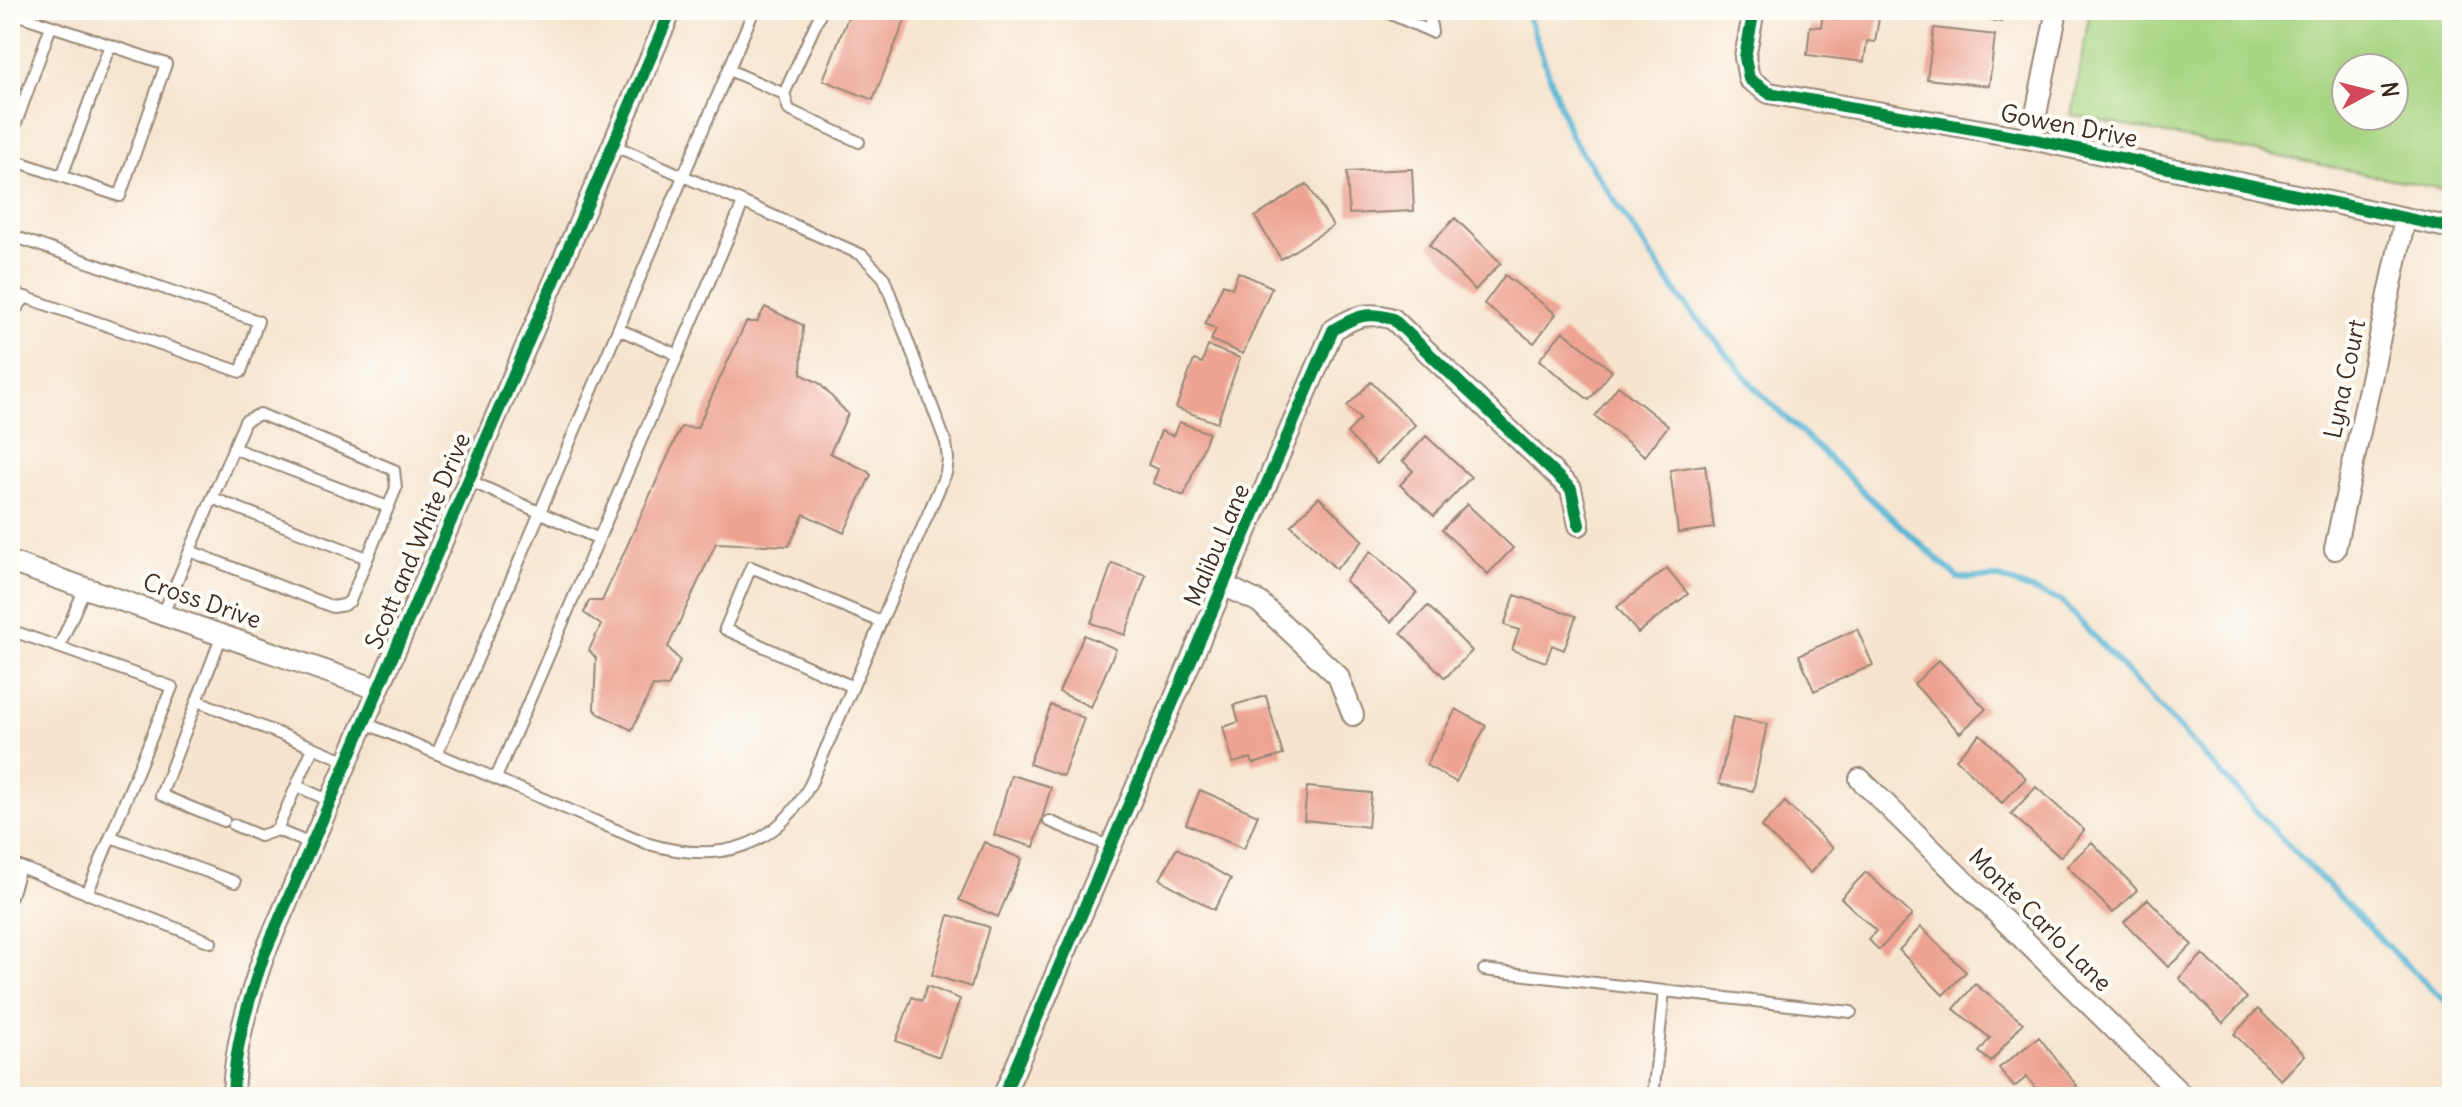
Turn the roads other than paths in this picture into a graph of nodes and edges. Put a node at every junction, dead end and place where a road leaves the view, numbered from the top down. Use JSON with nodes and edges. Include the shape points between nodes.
{"nodes":[{"id":1,"x":671,"y":10,"type":"edge"},
{"id":2,"x":754,"y":10,"type":"edge"},
{"id":3,"x":822,"y":10,"type":"edge"},
{"id":4,"x":1382,"y":10,"type":"edge"},
{"id":5,"x":1428,"y":10,"type":"edge"},
{"id":6,"x":1754,"y":10,"type":"edge"},
{"id":7,"x":2057,"y":10,"type":"edge"},
{"id":8,"x":10,"y":12,"type":"edge"},
{"id":9,"x":51,"y":26,"type":"junction"},
{"id":10,"x":110,"y":45,"type":"junction"},
{"id":11,"x":729,"y":70,"type":"junction"},
{"id":12,"x":784,"y":94,"type":"junction"},
{"id":13,"x":2031,"y":139,"type":"junction"},
{"id":14,"x":10,"y":140,"type":"edge"},
{"id":15,"x":859,"y":142,"type":"dead end"},
{"id":16,"x":613,"y":145,"type":"junction"},
{"id":17,"x":10,"y":159,"type":"edge"},
{"id":18,"x":62,"y":176,"type":"junction"},
{"id":19,"x":683,"y":176,"type":"junction"},
{"id":20,"x":743,"y":203,"type":"junction"},
{"id":21,"x":2405,"y":219,"type":"junction"},
{"id":22,"x":2452,"y":228,"type":"edge"},
{"id":23,"x":10,"y":235,"type":"edge"},
{"id":24,"x":10,"y":292,"type":"edge"},
{"id":25,"x":26,"y":297,"type":"junction"},
{"id":26,"x":10,"y":316,"type":"edge"},
{"id":27,"x":618,"y":329,"type":"junction"},
{"id":28,"x":678,"y":355,"type":"junction"},
{"id":29,"x":233,"y":448,"type":"junction"},
{"id":30,"x":468,"y":480,"type":"junction"},
{"id":31,"x":212,"y":498,"type":"junction"},
{"id":32,"x":388,"y":507,"type":"junction"},
{"id":33,"x":540,"y":513,"type":"junction"},
{"id":34,"x":1579,"y":525,"type":"dead end"},
{"id":35,"x":599,"y":539,"type":"junction"},
{"id":36,"x":2335,"y":549,"type":"dead end"},
{"id":37,"x":190,"y":551,"type":"junction"},
{"id":38,"x":367,"y":558,"type":"junction"},
{"id":39,"x":10,"y":562,"type":"edge"},
{"id":40,"x":1223,"y":585,"type":"junction"},
{"id":41,"x":85,"y":588,"type":"junction"},
{"id":42,"x":163,"y":614,"type":"junction"},
{"id":43,"x":881,"y":622,"type":"junction"},
{"id":44,"x":10,"y":630,"type":"edge"},
{"id":45,"x":222,"y":635,"type":"junction"},
{"id":46,"x":59,"y":647,"type":"junction"},
{"id":47,"x":853,"y":687,"type":"junction"},
{"id":48,"x":377,"y":689,"type":"junction"},
{"id":49,"x":198,"y":701,"type":"junction"},
{"id":50,"x":1353,"y":715,"type":"dead end"},
{"id":51,"x":363,"y":722,"type":"junction"},
{"id":52,"x":313,"y":748,"type":"junction"},
{"id":53,"x":437,"y":754,"type":"junction"},
{"id":54,"x":347,"y":761,"type":"junction"},
{"id":55,"x":496,"y":778,"type":"junction"},
{"id":56,"x":1860,"y":779,"type":"dead end"},
{"id":57,"x":297,"y":786,"type":"junction"},
{"id":58,"x":330,"y":801,"type":"junction"},
{"id":59,"x":1049,"y":821,"type":"dead end"},
{"id":60,"x":277,"y":830,"type":"junction"},
{"id":61,"x":111,"y":837,"type":"junction"},
{"id":62,"x":311,"y":844,"type":"junction"},
{"id":63,"x":1111,"y":847,"type":"junction"},
{"id":64,"x":15,"y":866,"type":"edge"},
{"id":65,"x":235,"y":882,"type":"dead end"},
{"id":66,"x":87,"y":894,"type":"junction"},
{"id":67,"x":10,"y":899,"type":"edge"},
{"id":68,"x":211,"y":942,"type":"dead end"},
{"id":69,"x":1484,"y":970,"type":"dead end"},
{"id":70,"x":1664,"y":991,"type":"junction"},
{"id":71,"x":1851,"y":1012,"type":"dead end"},
{"id":72,"x":233,"y":1097,"type":"edge"},
{"id":73,"x":1003,"y":1097,"type":"edge"},
{"id":74,"x":1653,"y":1097,"type":"edge"},
{"id":75,"x":2184,"y":1097,"type":"edge"}],
"edges":[{"from":1,"to":16,"type":"street","name":"Scott and White Drive"},
{"from":2,"to":11,"type":"lane"},
{"from":3,"to":12,"type":"lane"},
{"from":4,"to":5,"type":"lane","via":[[1432,32]]},
{"from":6,"to":13,"type":"street","name":"Gowen Drive","via":[[1745,57],[1749,79],[1769,93]]},
{"from":7,"to":13,"type":"street"},
{"from":8,"to":9,"type":"lane"},
{"from":9,"to":10,"type":"lane"},
{"from":9,"to":14,"type":"lane"},
{"from":10,"to":18,"type":"lane"},
{"from":10,"to":18,"type":"lane","via":[[166,64],[120,196]]},
{"from":11,"to":12,"type":"lane"},
{"from":11,"to":19,"type":"lane"},
{"from":12,"to":15,"type":"lane","via":[[789,110]]},
{"from":13,"to":21,"type":"street","name":"Gowen Drive"},
{"from":16,"to":19,"type":"lane"},
{"from":16,"to":30,"type":"street","name":"Scott and White Drive"},
{"from":17,"to":18,"type":"lane"},
{"from":19,"to":20,"type":"lane"},
{"from":19,"to":27,"type":"lane"},
{"from":20,"to":28,"type":"lane"},
{"from":20,"to":43,"type":"lane","via":[[862,255],[884,278],[946,443],[946,473]]},
{"from":21,"to":22,"type":"street","name":"Gowen Drive"},
{"from":21,"to":36,"type":"street","name":"Lyna Court"},
{"from":23,"to":25,"type":"lane","via":[[258,321],[241,372]]},
{"from":24,"to":25,"type":"lane"},
{"from":25,"to":26,"type":"lane"},
{"from":27,"to":28,"type":"lane"},
{"from":27,"to":33,"type":"lane"},
{"from":28,"to":35,"type":"lane"},
{"from":29,"to":31,"type":"lane"},
{"from":29,"to":32,"type":"lane"},
{"from":29,"to":32,"type":"lane","via":[[245,421],[260,414],[394,470],[396,488]]},
{"from":30,"to":33,"type":"lane"},
{"from":30,"to":48,"type":"street","name":"Scott and White Drive"},
{"from":31,"to":37,"type":"lane"},
{"from":31,"to":38,"type":"lane"},
{"from":32,"to":38,"type":"lane"},
{"from":33,"to":35,"type":"lane"},
{"from":33,"to":53,"type":"lane"},
{"from":34,"to":40,"type":"street","name":"Malibu Lane","via":[[1571,489],[1393,319],[1376,313],[1356,316],[1333,330]]},
{"from":35,"to":55,"type":"lane"},
{"from":37,"to":38,"type":"lane","via":[[333,607],[350,601]]},
{"from":37,"to":42,"type":"lane"},
{"from":39,"to":41,"type":"street","name":"Cross Drive"},
{"from":40,"to":50,"type":"street","via":[[1259,602],[1338,676]]},
{"from":40,"to":63,"type":"street","name":"Malibu Lane"},
{"from":41,"to":42,"type":"street","name":"Cross Drive"},
{"from":41,"to":46,"type":"lane"},
{"from":42,"to":45,"type":"street","name":"Cross Drive"},
{"from":43,"to":47,"type":"lane"},
{"from":43,"to":47,"type":"lane","via":[[751,567],[725,629]]},
{"from":44,"to":46,"type":"lane"},
{"from":45,"to":48,"type":"street","name":"Cross Drive"},
{"from":45,"to":49,"type":"lane"},
{"from":46,"to":61,"type":"lane","via":[[172,687]]},
{"from":47,"to":55,"type":"lane","via":[[799,805],[762,839],[735,849],[690,853],[659,847]]},
{"from":48,"to":51,"type":"street","name":"Scott and White Drive"},
{"from":49,"to":52,"type":"lane"},
{"from":49,"to":60,"type":"lane","via":[[161,795],[260,836]]},
{"from":51,"to":53,"type":"lane"},
{"from":51,"to":54,"type":"street","name":"Scott and White Drive"},
{"from":52,"to":54,"type":"lane"},
{"from":52,"to":57,"type":"lane"},
{"from":53,"to":55,"type":"lane"},
{"from":54,"to":58,"type":"street","name":"Scott and White Drive"},
{"from":56,"to":75,"type":"street","name":"Monte Carlo Lane"},
{"from":57,"to":58,"type":"lane"},
{"from":57,"to":60,"type":"lane"},
{"from":58,"to":62,"type":"street","name":"Scott and White Drive"},
{"from":59,"to":63,"type":"lane"},
{"from":60,"to":62,"type":"lane"},
{"from":61,"to":65,"type":"lane"},
{"from":61,"to":66,"type":"lane"},
{"from":62,"to":72,"type":"street","name":"Scott and White Drive","via":[[244,1014]]},
{"from":63,"to":73,"type":"street","name":"Malibu Lane"},
{"from":64,"to":66,"type":"lane"},
{"from":64,"to":67,"type":"lane"},
{"from":66,"to":68,"type":"lane"},
{"from":69,"to":70,"type":"lane"},
{"from":70,"to":71,"type":"lane"},
{"from":70,"to":74,"type":"lane"}]}
